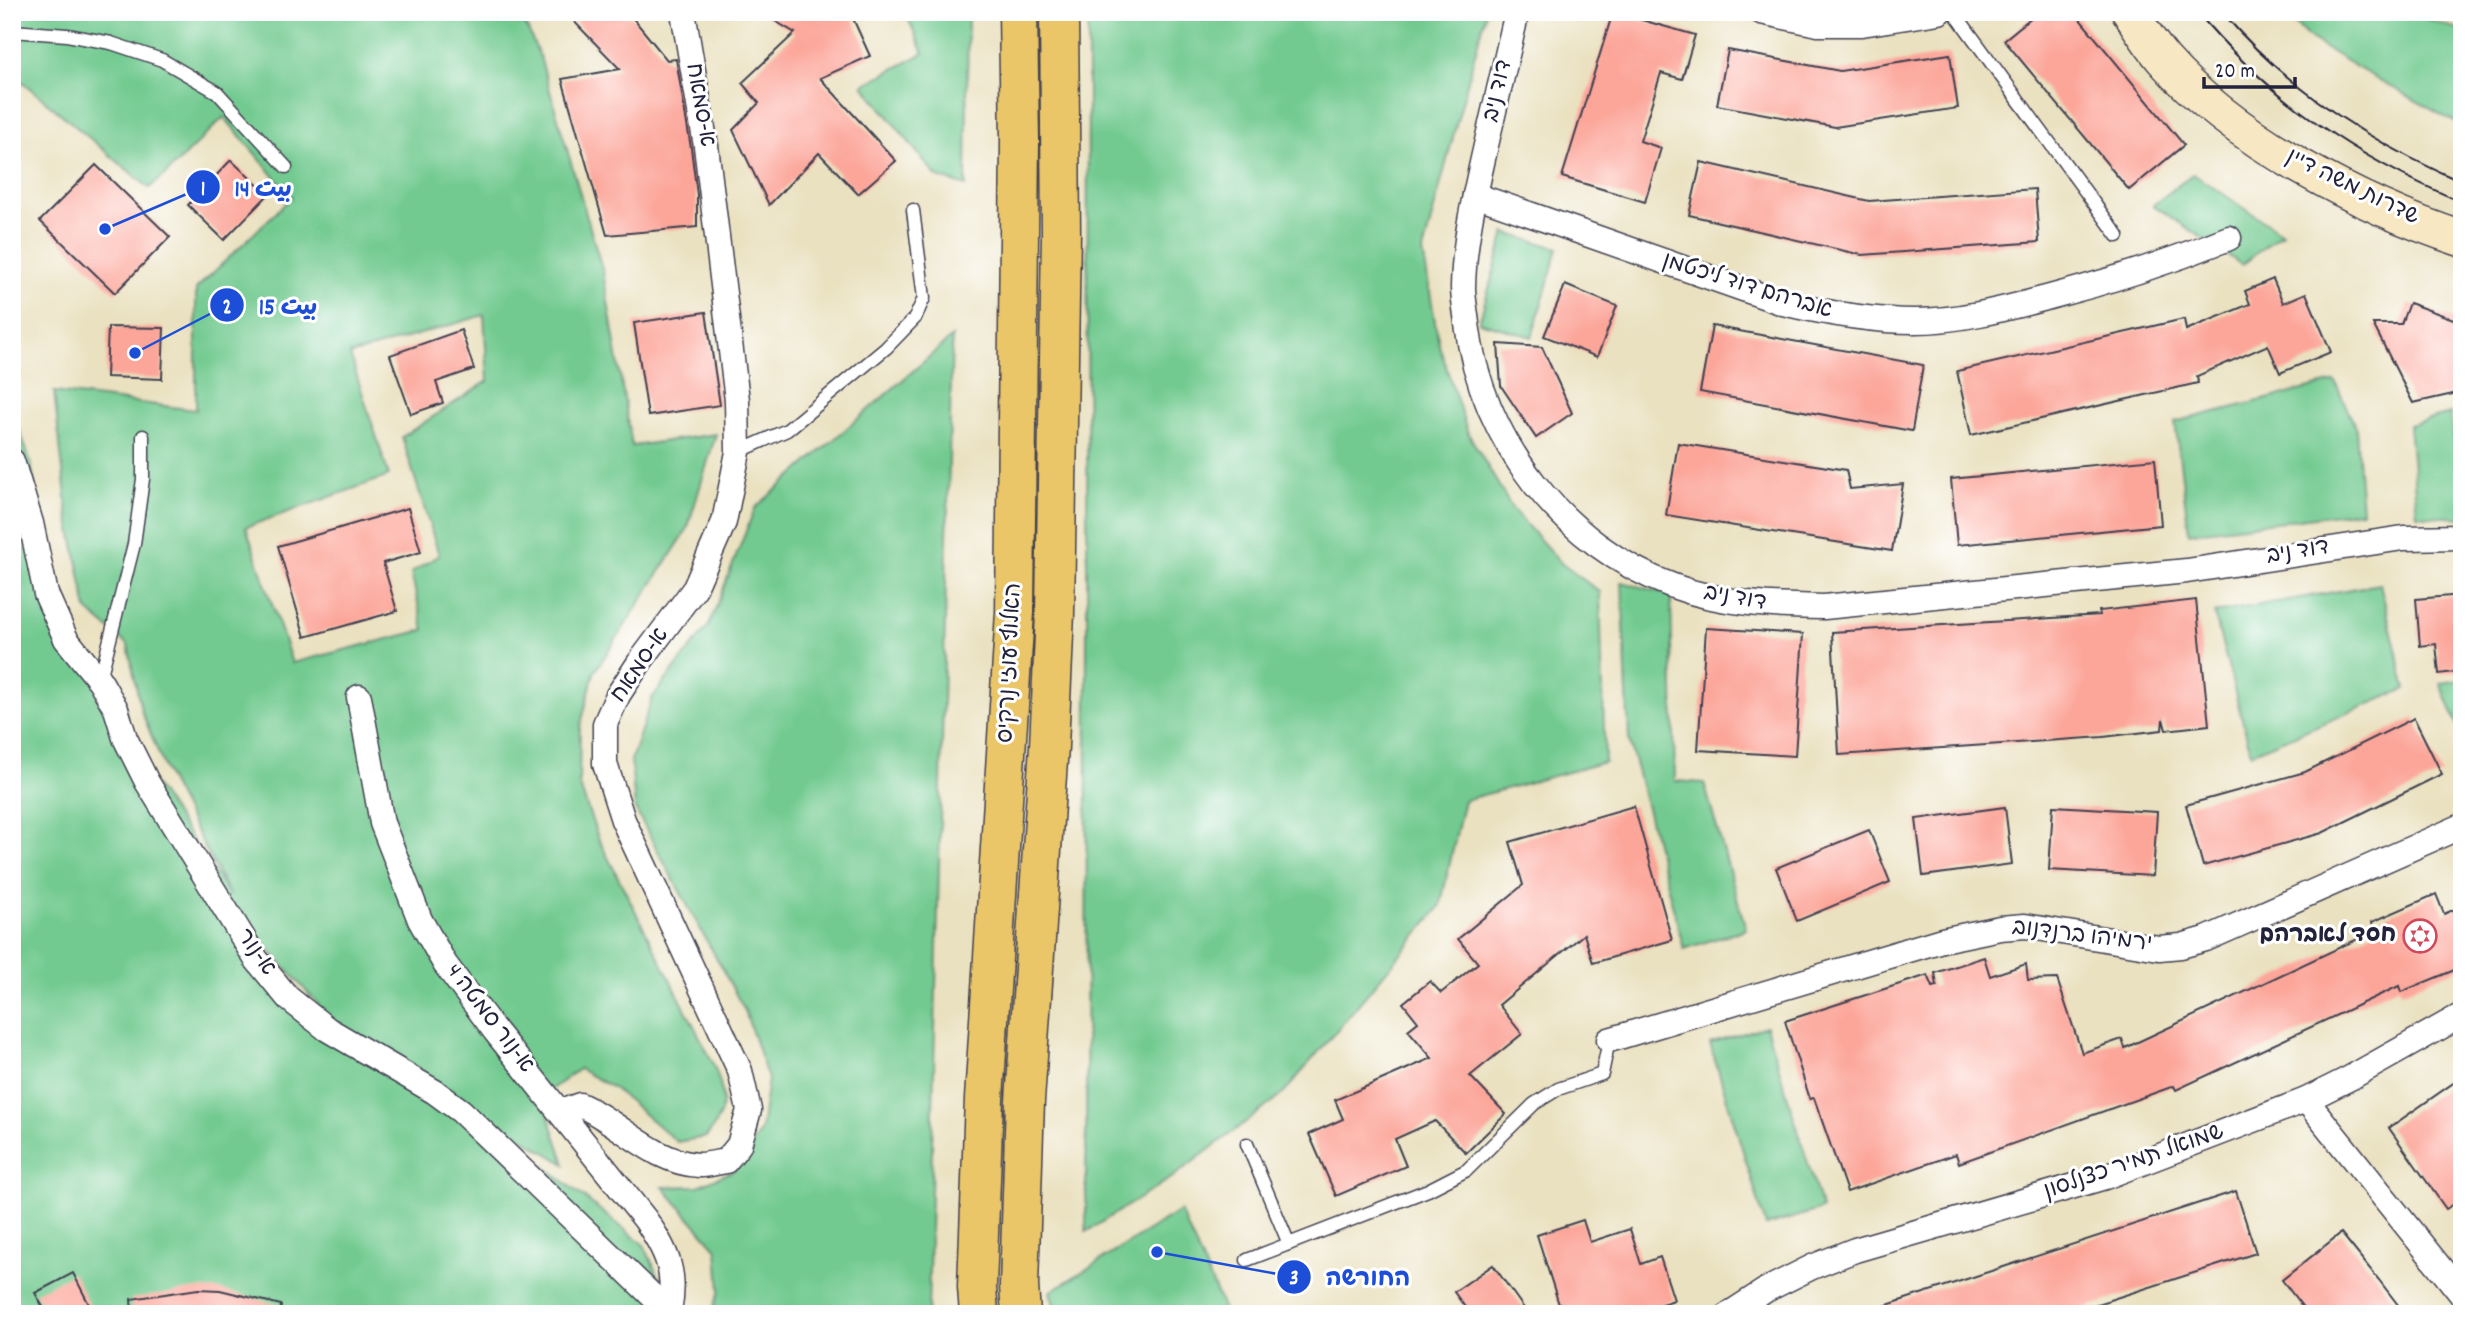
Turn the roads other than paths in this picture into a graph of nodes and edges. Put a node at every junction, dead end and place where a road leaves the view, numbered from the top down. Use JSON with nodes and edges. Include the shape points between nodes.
{"nodes":[{"id":1,"x":683,"y":12,"type":"edge"},
{"id":2,"x":1018,"y":12,"type":"edge"},
{"id":3,"x":1059,"y":12,"type":"edge"},
{"id":4,"x":1517,"y":12,"type":"edge"},
{"id":5,"x":1761,"y":12,"type":"edge"},
{"id":6,"x":1939,"y":12,"type":"edge"},
{"id":7,"x":1954,"y":12,"type":"edge"},
{"id":8,"x":2130,"y":12,"type":"edge"},
{"id":9,"x":2145,"y":12,"type":"edge"},
{"id":10,"x":12,"y":32,"type":"edge"},
{"id":11,"x":2189,"y":84,"type":"junction"},
{"id":12,"x":286,"y":167,"type":"dead end"},
{"id":13,"x":1475,"y":195,"type":"junction"},
{"id":14,"x":913,"y":210,"type":"dead end"},
{"id":15,"x":2118,"y":236,"type":"dead end"},
{"id":16,"x":2229,"y":239,"type":"dead end"},
{"id":17,"x":2462,"y":239,"type":"edge"},
{"id":18,"x":143,"y":436,"type":"dead end"},
{"id":19,"x":738,"y":452,"type":"junction"},
{"id":20,"x":12,"y":461,"type":"edge"},
{"id":21,"x":2462,"y":537,"type":"edge"},
{"id":22,"x":100,"y":681,"type":"junction"},
{"id":23,"x":359,"y":697,"type":"dead end"},
{"id":24,"x":2462,"y":825,"type":"edge"},
{"id":25,"x":2462,"y":1015,"type":"edge"},
{"id":26,"x":1609,"y":1040,"type":"joint"},
{"id":27,"x":2312,"y":1101,"type":"junction"},
{"id":28,"x":561,"y":1112,"type":"junction"},
{"id":29,"x":1247,"y":1144,"type":"dead end"},
{"id":30,"x":1289,"y":1244,"type":"junction"},
{"id":31,"x":1247,"y":1260,"type":"dead end"},
{"id":32,"x":2462,"y":1295,"type":"edge"},
{"id":33,"x":670,"y":1313,"type":"edge"},
{"id":34,"x":979,"y":1314,"type":"edge"},
{"id":35,"x":1021,"y":1314,"type":"edge"},
{"id":36,"x":1729,"y":1314,"type":"edge"}],
"edges":[{"from":1,"to":19,"type":"street","name":"א-סמאח","via":[[706,146],[737,400]]},
{"from":2,"to":34,"type":"highway","name":"האלוף עוזי נרקיס","via":[[1015,612],[984,1099]]},
{"from":3,"to":35,"type":"highway","name":"האלוף עוזי נרקיס","via":[[1055,613],[1026,1101]]},
{"from":4,"to":13,"type":"street","name":"דוד ניב"},
{"from":5,"to":6,"type":"street","via":[[1818,24],[1862,24]]},
{"from":7,"to":15,"type":"lane"},
{"from":8,"to":11,"type":"street","name":"שדרות משה דיין","via":[[2164,60]]},
{"from":9,"to":11,"type":"street"},
{"from":10,"to":12,"type":"lane","via":[[67,34],[162,60],[217,92]]},
{"from":11,"to":17,"type":"street","name":"שדרות משה דיין","via":[[2298,166]]},
{"from":13,"to":16,"type":"street","name":"אברהם דוד ליכטמן","via":[[1783,303],[1880,320],[1962,317],[2022,305],[2124,277]]},
{"from":13,"to":21,"type":"street","name":"דוד ניב","via":[[1463,290],[1469,344],[1502,434],[1527,475],[1594,544],[1634,570],[1674,587],[1723,600],[1824,607],[2162,574],[2403,538]]},
{"from":14,"to":19,"type":"lane","via":[[924,298],[915,317],[886,348],[787,430]]},
{"from":18,"to":22,"type":"lane","via":[[143,480],[134,544]]},
{"from":19,"to":28,"type":"street","name":"א-סמאח","via":[[724,522],[695,588],[618,695],[605,724],[605,764],[623,820],[740,1072],[749,1110],[739,1145],[726,1161],[700,1165],[669,1158],[580,1105]]},
{"from":20,"to":22,"type":"street","name":"א-נור","via":[[55,617],[66,639]]},
{"from":22,"to":33,"type":"street","name":"א-נור","via":[[170,822],[256,959],[288,998],[327,1029],[461,1111]]},
{"from":23,"to":28,"type":"street","name":"א-נור סמטה 4","via":[[382,823],[420,920],[495,1031]]},
{"from":24,"to":26,"type":"street","name":"ירמיהו ברנדנוב","via":[[2181,946],[2159,948],[2025,926],[1981,931]]},
{"from":25,"to":27,"type":"street","name":"שמואל תמיר כצנלסון"},
{"from":26,"to":30,"type":"lane","via":[[1602,1074],[1558,1089],[1534,1104],[1467,1170]]},
{"from":27,"to":32,"type":"street"},
{"from":27,"to":36,"type":"street","name":"שמואל תמיר כצנלסון","via":[[2105,1177],[1855,1250],[1800,1272]]},
{"from":28,"to":33,"type":"street","name":"א-נור סמטה 4","via":[[660,1242],[672,1269]]},
{"from":29,"to":30,"type":"lane"},
{"from":30,"to":31,"type":"lane"}]}
